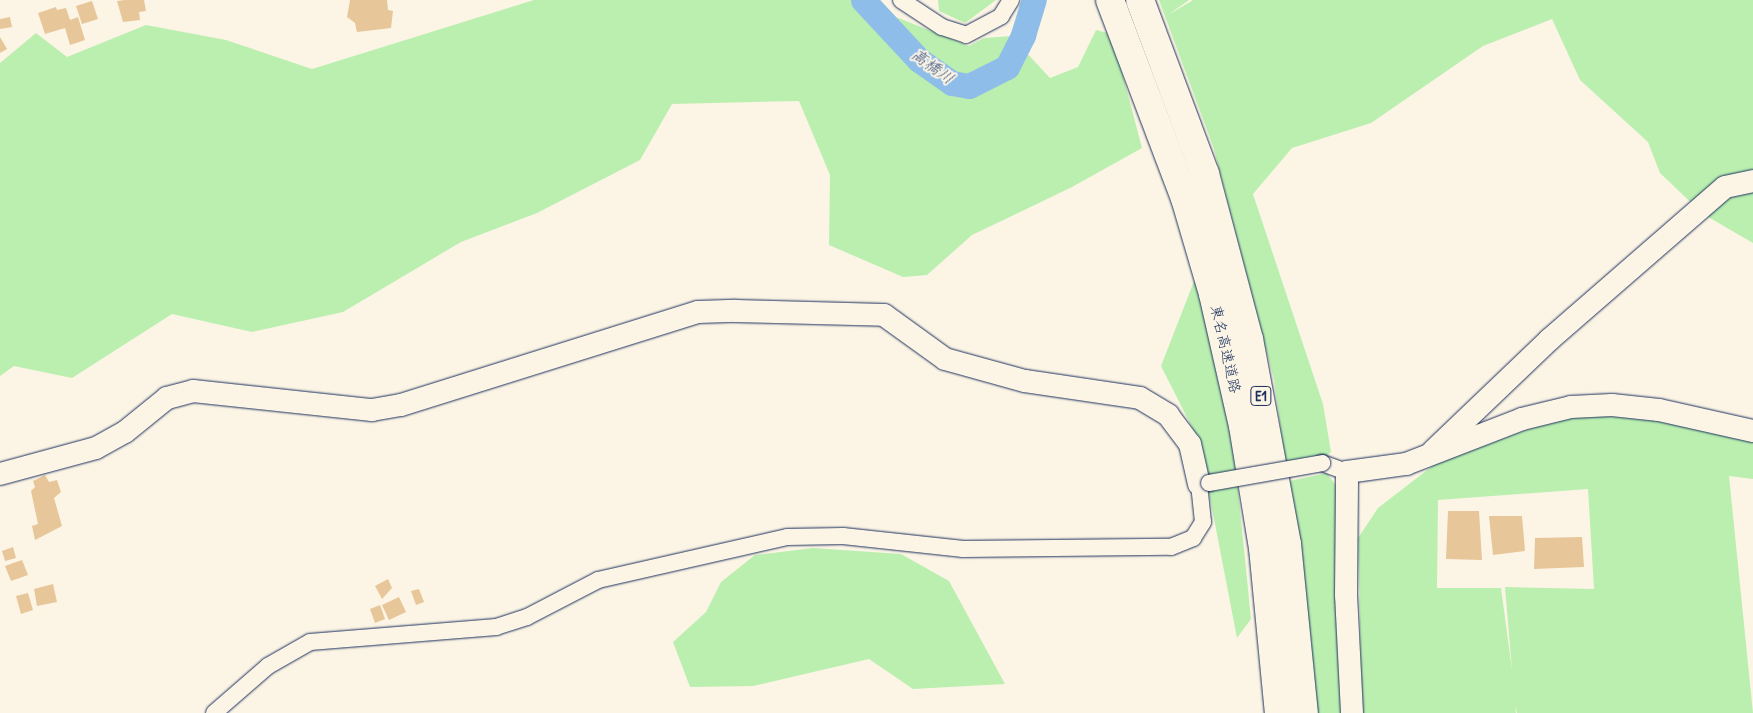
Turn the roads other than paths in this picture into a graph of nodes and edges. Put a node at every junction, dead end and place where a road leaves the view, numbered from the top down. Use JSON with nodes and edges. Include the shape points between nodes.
{"nodes":[{"id":1,"x":901,"y":0,"type":"edge"},
{"id":2,"x":1011,"y":0,"type":"edge"},
{"id":3,"x":1110,"y":0,"type":"edge"},
{"id":4,"x":1140,"y":0,"type":"edge"},
{"id":5,"x":1753,"y":180,"type":"edge"},
{"id":6,"x":1753,"y":431,"type":"edge"},
{"id":7,"x":1427,"y":457,"type":"junction"},
{"id":8,"x":1348,"y":472,"type":"junction"},
{"id":9,"x":0,"y":474,"type":"edge"},
{"id":10,"x":1204,"y":483,"type":"junction"},
{"id":11,"x":214,"y":713,"type":"edge"},
{"id":12,"x":1278,"y":713,"type":"edge"},
{"id":13,"x":1304,"y":713,"type":"edge"},
{"id":14,"x":1352,"y":713,"type":"edge"}],
"edges":[{"from":1,"to":2,"type":"street","via":[[942,27],[966,35],[1001,16]]},
{"from":3,"to":12,"type":"highway","name":"東名高速道路","number":"E1","via":[[1150,99],[1210,286],[1243,426],[1263,548]]},
{"from":4,"to":13,"type":"highway","name":"東名高速道路","number":"E1","via":[[1175,88],[1210,192],[1249,339],[1270,435],[1287,544]]},
{"from":5,"to":7,"type":"street","via":[[1725,187],[1549,340]]},
{"from":6,"to":7,"type":"street","via":[[1659,410],[1612,405],[1571,407],[1522,419]]},
{"from":7,"to":8,"type":"street"},
{"from":8,"to":10,"type":"street","bridge":true,"via":[[1322,463]]},
{"from":8,"to":14,"type":"street","via":[[1346,595]]},
{"from":9,"to":10,"type":"street","via":[[96,448],[125,432],[167,398],[193,391],[372,410],[401,405],[698,312],[736,311],[884,315],[945,359],[1026,381],[1140,398],[1168,415],[1190,444]]},
{"from":10,"to":11,"type":"street","via":[[1203,522],[1193,538],[1171,547],[963,549],[844,536],[787,537],[598,580],[527,617],[496,627],[310,642],[268,666]]}]}
